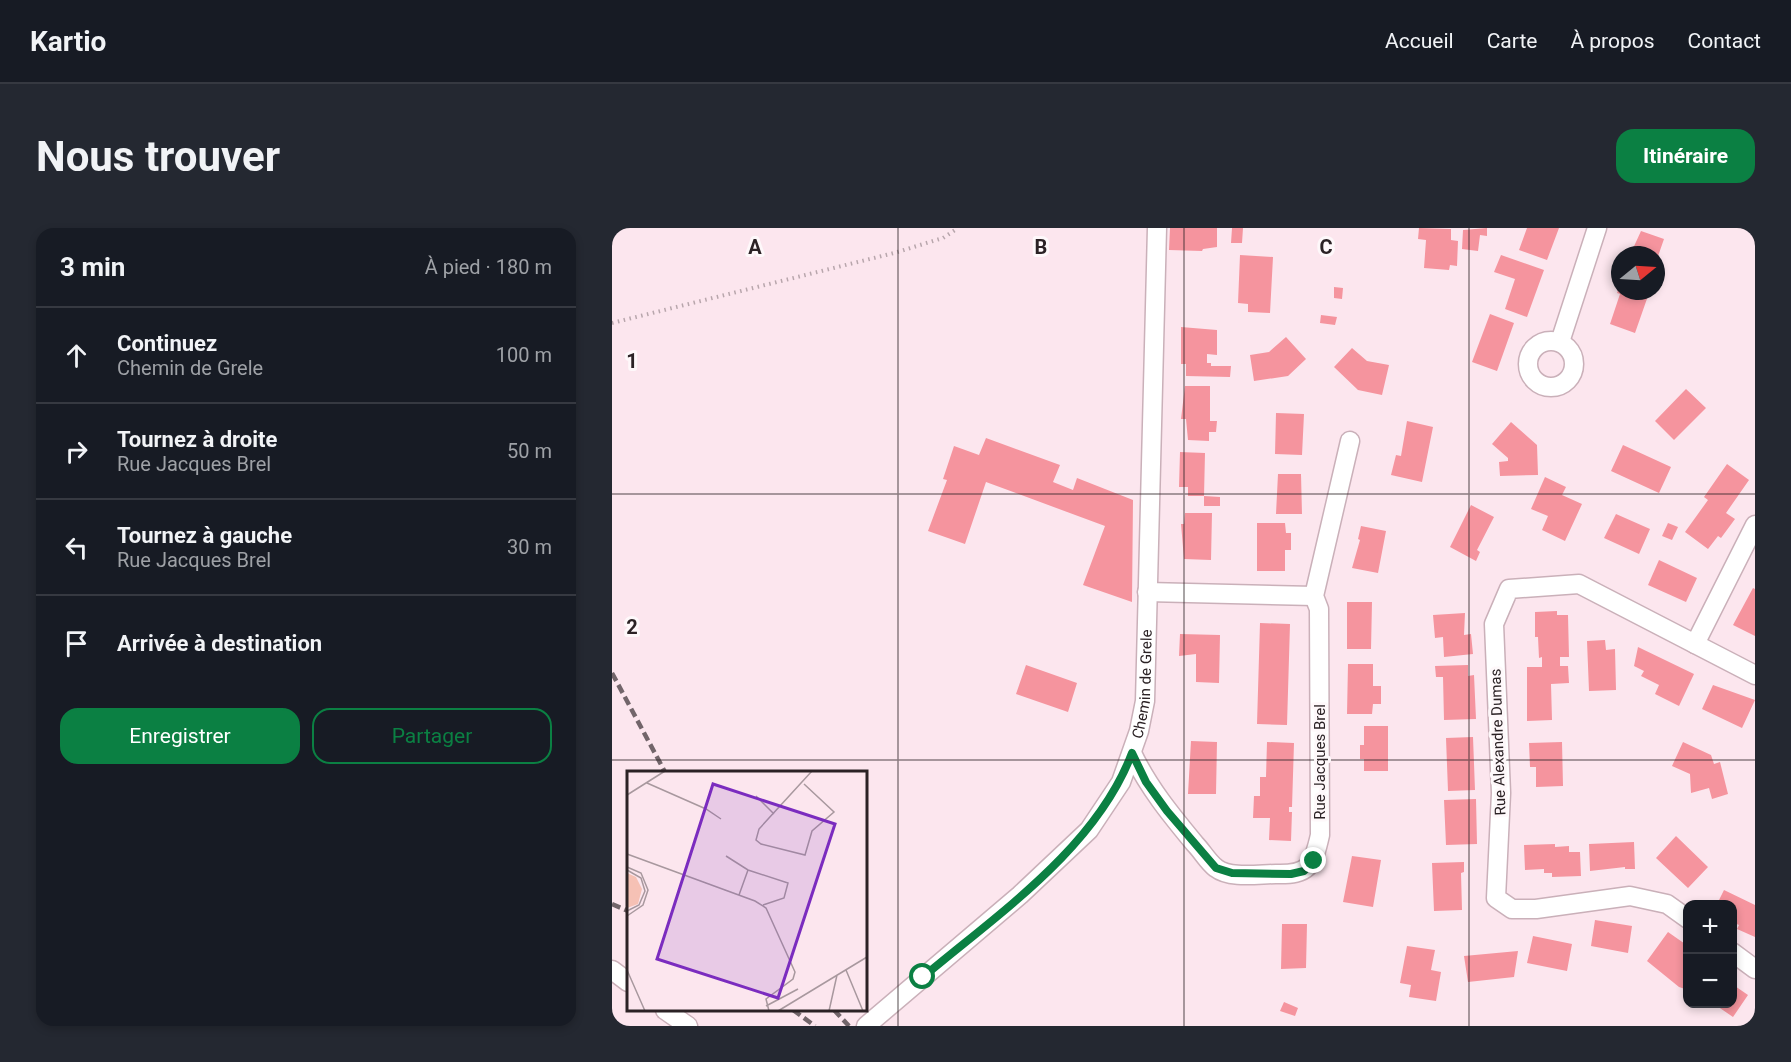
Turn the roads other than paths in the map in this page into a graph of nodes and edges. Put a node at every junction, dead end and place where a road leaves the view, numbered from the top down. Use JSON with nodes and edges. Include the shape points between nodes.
{"nodes":[{"id":1,"x":1157,"y":228,"type":"edge"},
{"id":2,"x":1597,"y":228,"type":"edge"},
{"id":3,"x":1560,"y":342,"type":"dead end"},
{"id":4,"x":1350,"y":441,"type":"dead end"},
{"id":5,"x":1755,"y":525,"type":"edge"},
{"id":6,"x":1147,"y":592,"type":"junction"},
{"id":7,"x":1314,"y":596,"type":"junction"},
{"id":8,"x":1695,"y":644,"type":"junction"},
{"id":9,"x":1755,"y":675,"type":"edge"},
{"id":10,"x":1132,"y":753,"type":"junction"},
{"id":11,"x":1683,"y":915,"type":"edge"},
{"id":12,"x":1735,"y":954,"type":"edge"},
{"id":13,"x":1755,"y":969,"type":"edge"},
{"id":14,"x":612,"y":970,"type":"edge"},
{"id":15,"x":627,"y":981,"type":"edge"},
{"id":16,"x":666,"y":1011,"type":"edge"},
{"id":17,"x":688,"y":1026,"type":"edge"},
{"id":18,"x":866,"y":1026,"type":"edge"}],
"edges":[{"from":1,"to":6,"type":"street","name":"Chemin de Grele"},
{"from":2,"to":3,"type":"street"},
{"from":4,"to":7,"type":"street","name":"Rue Jacques Brel"},
{"from":5,"to":8,"type":"street"},
{"from":6,"to":7,"type":"street"},
{"from":6,"to":10,"type":"street","name":"Chemin de Grele","via":[[1145,701]]},
{"from":7,"to":10,"type":"street","name":"Rue Jacques Brel","via":[[1319,609],[1320,836],[1314,861],[1304,871],[1232,873],[1216,868],[1167,811]]},
{"from":8,"to":9,"type":"street","name":"Rue Alexandre Dumas"},
{"from":8,"to":11,"type":"street","name":"Rue Alexandre Dumas","via":[[1579,584],[1509,588],[1494,624],[1501,793],[1496,898],[1512,909],[1536,909],[1630,896],[1667,904]]},
{"from":10,"to":18,"type":"street","name":"Chemin de Grele","via":[[1121,782],[1089,830],[1020,895]]},
{"from":12,"to":13,"type":"street"},
{"from":14,"to":15,"type":"street"},
{"from":16,"to":17,"type":"street"}]}
